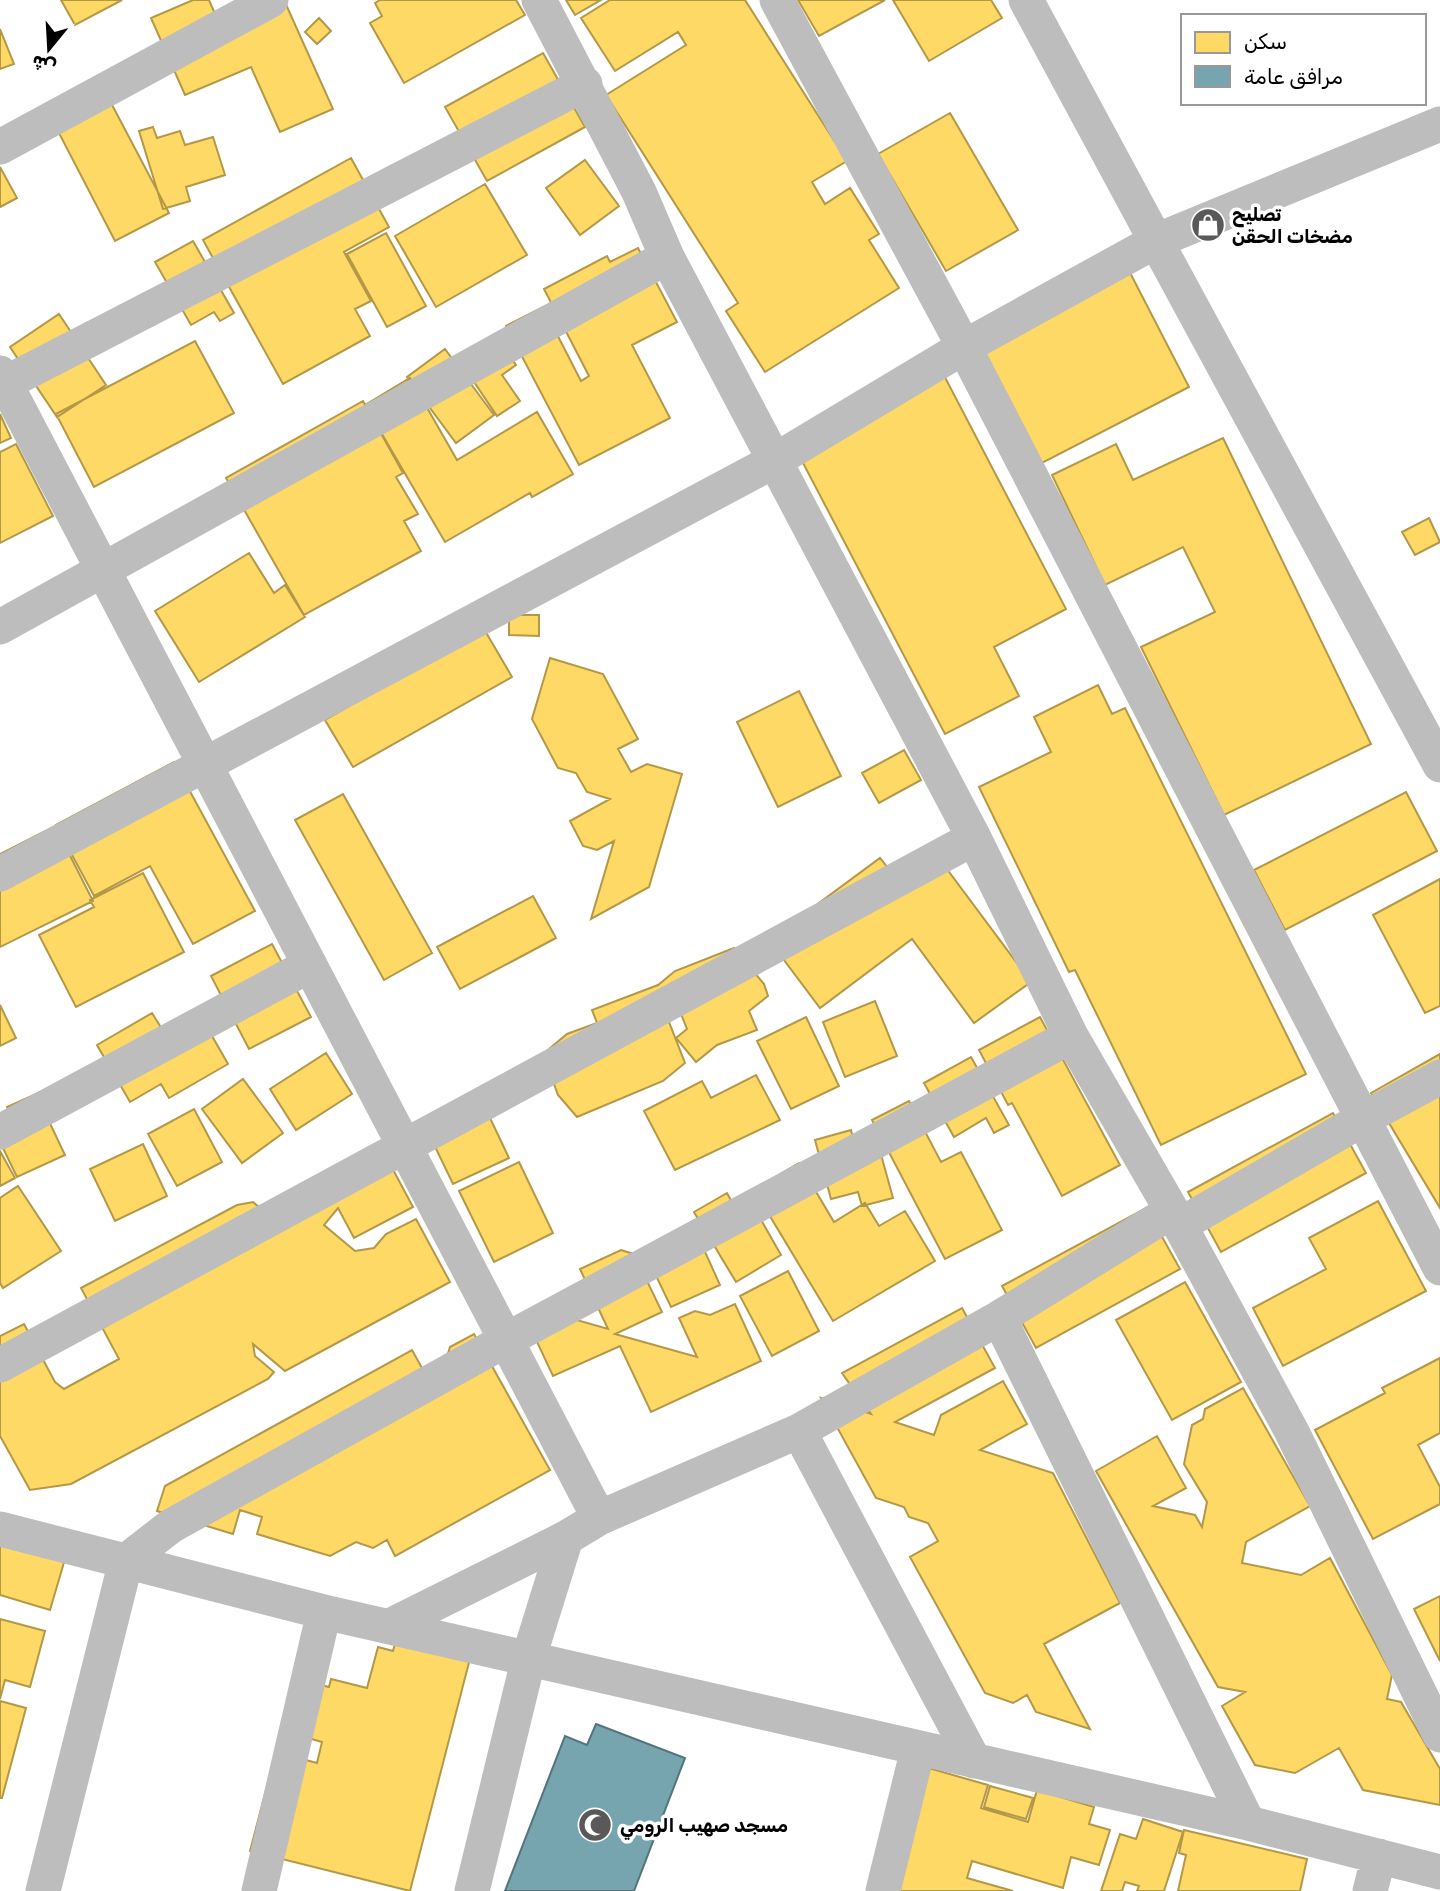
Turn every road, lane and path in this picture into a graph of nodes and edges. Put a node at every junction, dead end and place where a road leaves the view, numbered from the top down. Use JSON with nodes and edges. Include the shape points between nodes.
{"nodes":[{"id":1,"x":271,"y":0,"type":"edge"},
{"id":2,"x":539,"y":0,"type":"edge"},
{"id":3,"x":777,"y":0,"type":"edge"},
{"id":4,"x":1026,"y":0,"type":"edge"},
{"id":5,"x":585,"y":84,"type":"junction"},
{"id":6,"x":1440,"y":124,"type":"edge"},
{"id":7,"x":0,"y":147,"type":"edge"},
{"id":8,"x":1156,"y":241,"type":"junction"},
{"id":9,"x":667,"y":257,"type":"junction"},
{"id":10,"x":964,"y":347,"type":"junction"},
{"id":11,"x":2,"y":381,"type":"edge"},
{"id":12,"x":774,"y":461,"type":"junction"},
{"id":13,"x":103,"y":570,"type":"junction"},
{"id":14,"x":0,"y":626,"type":"edge"},
{"id":15,"x":204,"y":763,"type":"junction"},
{"id":16,"x":1440,"y":765,"type":"edge"},
{"id":17,"x":974,"y":838,"type":"junction"},
{"id":18,"x":0,"y":874,"type":"edge"},
{"id":19,"x":310,"y":965,"type":"junction"},
{"id":20,"x":1071,"y":1036,"type":"junction"},
{"id":21,"x":1440,"y":1077,"type":"edge"},
{"id":22,"x":1361,"y":1119,"type":"junction"},
{"id":23,"x":0,"y":1132,"type":"edge"},
{"id":24,"x":405,"y":1148,"type":"junction"},
{"id":25,"x":1176,"y":1218,"type":"junction"},
{"id":26,"x":1440,"y":1268,"type":"edge"},
{"id":27,"x":999,"y":1318,"type":"junction"},
{"id":28,"x":506,"y":1340,"type":"junction"},
{"id":29,"x":0,"y":1364,"type":"edge"},
{"id":30,"x":799,"y":1431,"type":"junction"},
{"id":31,"x":599,"y":1518,"type":"junction"},
{"id":32,"x":0,"y":1529,"type":"edge"},
{"id":33,"x":566,"y":1538,"type":"junction"},
{"id":34,"x":126,"y":1561,"type":"junction"},
{"id":35,"x":324,"y":1612,"type":"junction"},
{"id":36,"x":390,"y":1626,"type":"junction"},
{"id":37,"x":529,"y":1657,"type":"junction"},
{"id":38,"x":1440,"y":1735,"type":"edge"},
{"id":39,"x":918,"y":1749,"type":"junction"},
{"id":40,"x":974,"y":1761,"type":"junction"},
{"id":41,"x":1248,"y":1822,"type":"junction"},
{"id":42,"x":1379,"y":1856,"type":"junction"},
{"id":43,"x":1440,"y":1872,"type":"edge"},
{"id":44,"x":43,"y":1891,"type":"edge"},
{"id":45,"x":259,"y":1891,"type":"edge"},
{"id":46,"x":472,"y":1891,"type":"edge"},
{"id":47,"x":883,"y":1891,"type":"edge"},
{"id":48,"x":1370,"y":1891,"type":"edge"}],
"edges":[{"from":1,"to":7,"type":"street"},
{"from":2,"to":5,"type":"street"},
{"from":3,"to":10,"type":"street"},
{"from":4,"to":8,"type":"street"},
{"from":5,"to":9,"type":"street"},
{"from":5,"to":11,"type":"street"},
{"from":6,"to":8,"type":"street"},
{"from":8,"to":10,"type":"street"},
{"from":8,"to":16,"type":"street"},
{"from":9,"to":12,"type":"street"},
{"from":9,"to":13,"type":"street"},
{"from":10,"to":12,"type":"street"},
{"from":10,"to":22,"type":"street"},
{"from":11,"to":13,"type":"street"},
{"from":12,"to":15,"type":"street"},
{"from":12,"to":17,"type":"street"},
{"from":13,"to":14,"type":"street"},
{"from":13,"to":15,"type":"street"},
{"from":15,"to":18,"type":"street"},
{"from":15,"to":19,"type":"street"},
{"from":17,"to":20,"type":"street"},
{"from":17,"to":24,"type":"street"},
{"from":19,"to":23,"type":"street"},
{"from":19,"to":24,"type":"street"},
{"from":20,"to":25,"type":"street"},
{"from":20,"to":28,"type":"street"},
{"from":21,"to":22,"type":"street"},
{"from":22,"to":25,"type":"street"},
{"from":22,"to":26,"type":"street"},
{"from":24,"to":28,"type":"street"},
{"from":24,"to":29,"type":"street"},
{"from":25,"to":27,"type":"street"},
{"from":25,"to":38,"type":"street","via":[[1293,1432]]},
{"from":27,"to":30,"type":"street"},
{"from":27,"to":41,"type":"street"},
{"from":28,"to":31,"type":"street"},
{"from":28,"to":34,"type":"street","via":[[171,1526]]},
{"from":30,"to":31,"type":"street"},
{"from":30,"to":40,"type":"street"},
{"from":31,"to":33,"type":"street"},
{"from":32,"to":34,"type":"street"},
{"from":33,"to":36,"type":"street"},
{"from":33,"to":37,"type":"street"},
{"from":34,"to":35,"type":"street"},
{"from":34,"to":44,"type":"street"},
{"from":35,"to":36,"type":"street"},
{"from":35,"to":45,"type":"street"},
{"from":36,"to":37,"type":"street"},
{"from":37,"to":39,"type":"street"},
{"from":37,"to":46,"type":"street"},
{"from":39,"to":40,"type":"street"},
{"from":39,"to":47,"type":"street"},
{"from":40,"to":41,"type":"street"},
{"from":41,"to":42,"type":"street"},
{"from":42,"to":43,"type":"street"},
{"from":42,"to":48,"type":"street"}]}
